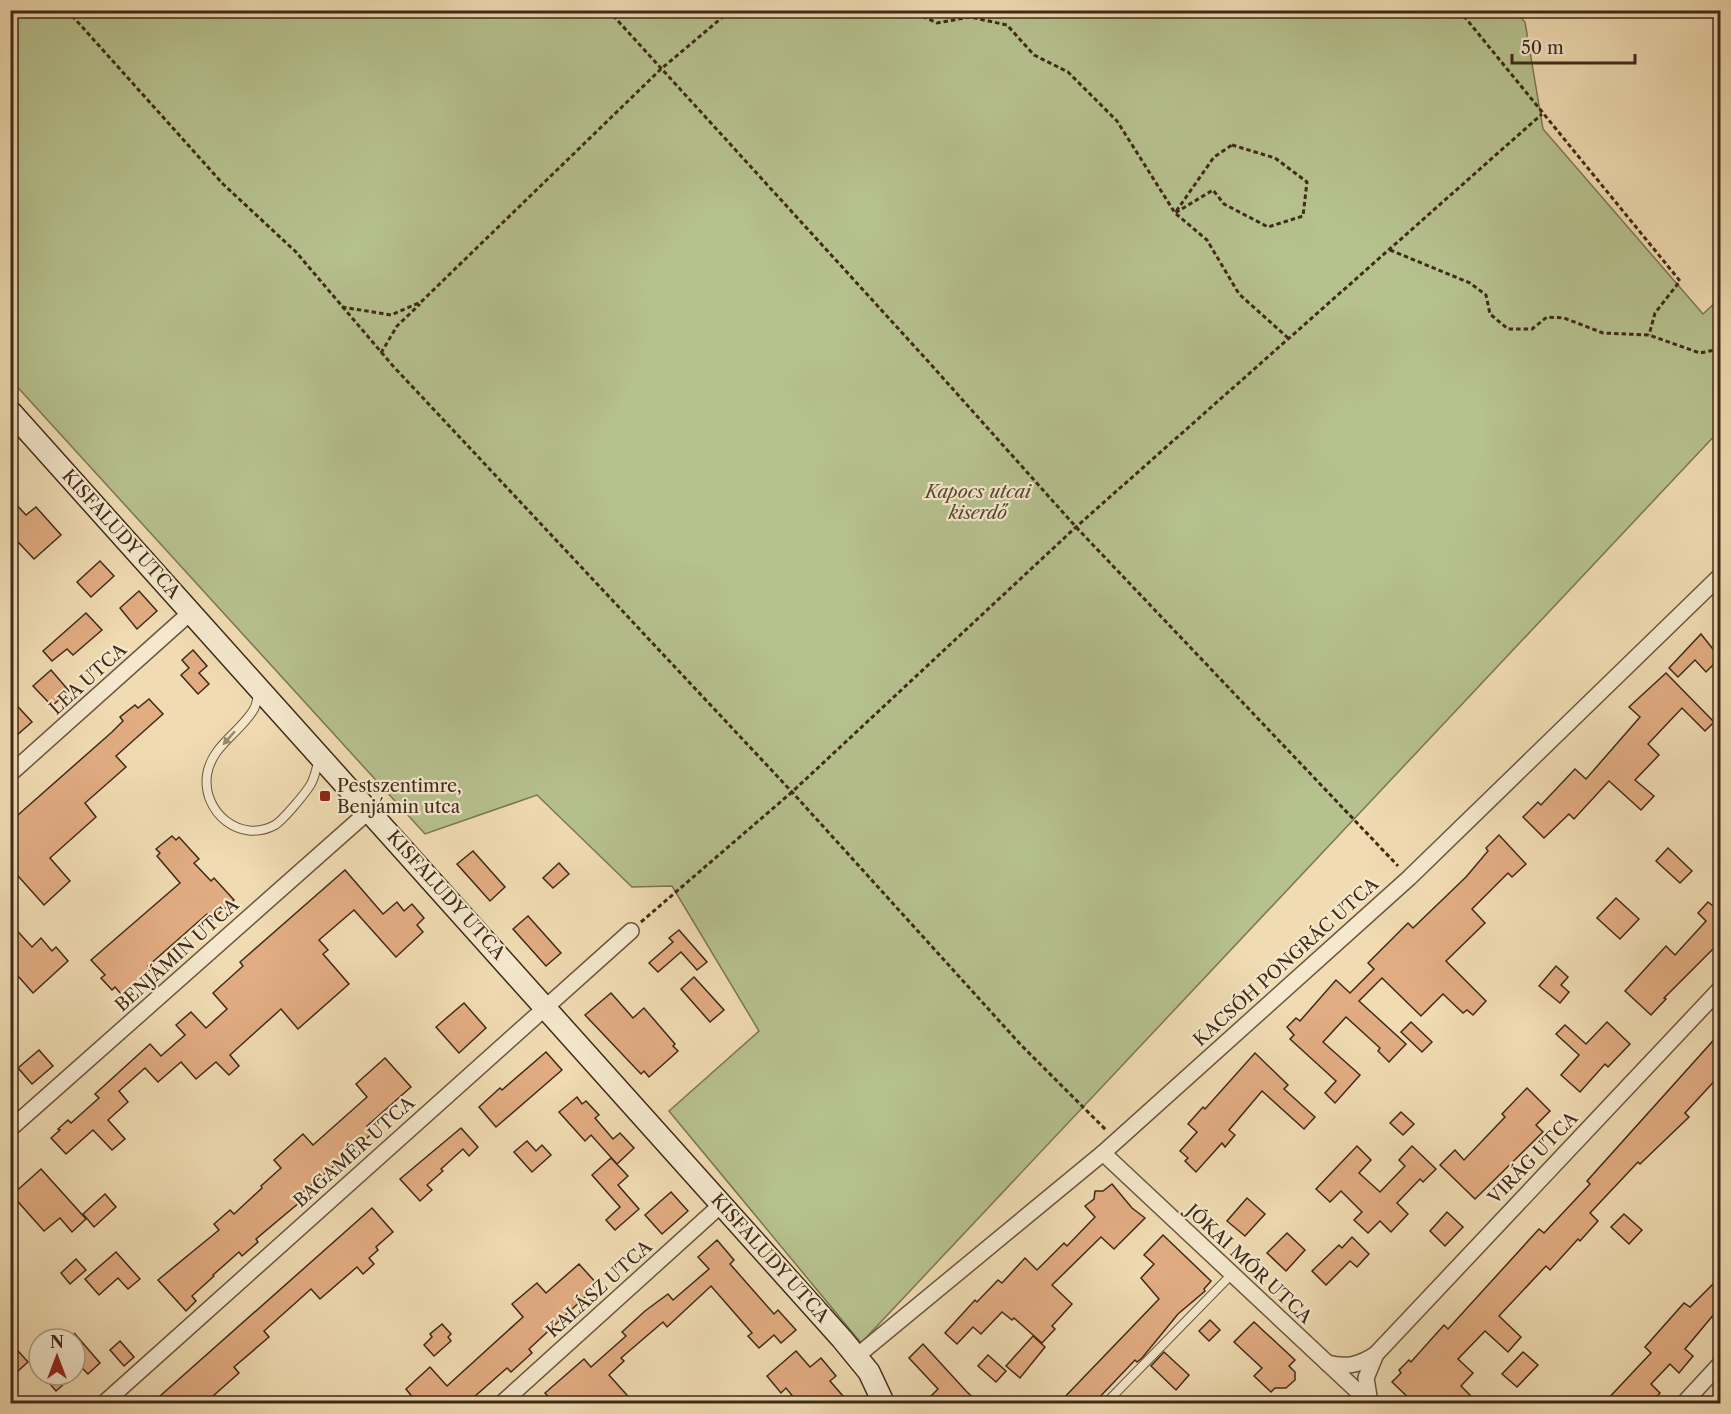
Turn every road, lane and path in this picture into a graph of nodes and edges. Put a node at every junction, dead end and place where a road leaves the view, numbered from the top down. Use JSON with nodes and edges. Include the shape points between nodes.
{"nodes":[{"id":1,"x":67,"y":10,"type":"edge"},
{"id":2,"x":608,"y":10,"type":"edge"},
{"id":3,"x":730,"y":10,"type":"edge"},
{"id":4,"x":909,"y":10,"type":"edge"},
{"id":5,"x":1459,"y":10,"type":"edge"},
{"id":6,"x":661,"y":69,"type":"junction"},
{"id":7,"x":1542,"y":114,"type":"junction"},
{"id":8,"x":1175,"y":213,"type":"junction"},
{"id":9,"x":1390,"y":249,"type":"junction"},
{"id":10,"x":421,"y":302,"type":"junction"},
{"id":11,"x":340,"y":307,"type":"junction"},
{"id":12,"x":1649,"y":335,"type":"junction"},
{"id":13,"x":1288,"y":339,"type":"junction"},
{"id":14,"x":1720,"y":349,"type":"edge"},
{"id":15,"x":381,"y":353,"type":"junction"},
{"id":16,"x":10,"y":411,"type":"edge"},
{"id":17,"x":1076,"y":527,"type":"junction"},
{"id":18,"x":1720,"y":576,"type":"edge"},
{"id":19,"x":191,"y":612,"type":"junction"},
{"id":20,"x":259,"y":690,"type":"junction"},
{"id":21,"x":320,"y":755,"type":"junction"},
{"id":22,"x":10,"y":774,"type":"edge"},
{"id":23,"x":792,"y":792,"type":"junction"},
{"id":24,"x":370,"y":810,"type":"junction"},
{"id":25,"x":1409,"y":878,"type":"junction"},
{"id":26,"x":632,"y":931,"type":"joint"},
{"id":27,"x":1719,"y":995,"type":"edge"},
{"id":28,"x":545,"y":1007,"type":"junction"},
{"id":29,"x":10,"y":1129,"type":"edge"},
{"id":30,"x":1116,"y":1141,"type":"junction"},
{"id":31,"x":1103,"y":1153,"type":"junction"},
{"id":32,"x":722,"y":1204,"type":"junction"},
{"id":33,"x":1231,"y":1275,"type":"junction"},
{"id":34,"x":1376,"y":1354,"type":"junction"},
{"id":35,"x":857,"y":1356,"type":"junction"},
{"id":36,"x":1327,"y":1363,"type":"junction"},
{"id":37,"x":1720,"y":1364,"type":"edge"},
{"id":38,"x":1370,"y":1403,"type":"edge"},
{"id":39,"x":103,"y":1404,"type":"edge"},
{"id":40,"x":501,"y":1404,"type":"edge"},
{"id":41,"x":884,"y":1404,"type":"edge"},
{"id":42,"x":1105,"y":1404,"type":"edge"},
{"id":43,"x":1683,"y":1404,"type":"edge"}],
"edges":[{"from":1,"to":11,"type":"path","via":[[223,184],[296,252]]},
{"from":2,"to":6,"type":"path"},
{"from":3,"to":6,"type":"path"},
{"from":4,"to":8,"type":"path","via":[[937,23],[970,17],[1006,25],[1034,56],[1068,72],[1117,121]]},
{"from":5,"to":7,"type":"path"},
{"from":6,"to":10,"type":"path"},
{"from":6,"to":17,"type":"path"},
{"from":7,"to":9,"type":"path"},
{"from":7,"to":12,"type":"path","via":[[1680,281],[1655,313]]},
{"from":8,"to":8,"type":"path","via":[[1213,190],[1224,204],[1268,227],[1304,216],[1307,182],[1275,158],[1232,145],[1214,157]]},
{"from":8,"to":13,"type":"path","via":[[1207,240],[1239,294]]},
{"from":9,"to":12,"type":"path","via":[[1470,283],[1486,295],[1490,314],[1508,328],[1532,329],[1547,317],[1564,318],[1603,333]]},
{"from":9,"to":13,"type":"path"},
{"from":10,"to":11,"type":"path","via":[[391,315]]},
{"from":10,"to":15,"type":"path","via":[[397,326]]},
{"from":11,"to":15,"type":"path"},
{"from":12,"to":14,"type":"path","via":[[1700,353]]},
{"from":13,"to":17,"type":"path"},
{"from":15,"to":23,"type":"path"},
{"from":16,"to":19,"type":"street","name":"KISFALUDY UTCA"},
{"from":17,"to":23,"type":"path"},
{"from":17,"to":25,"type":"path"},
{"from":18,"to":25,"type":"street","name":"KACSÓH PONGRÁC UTCA"},
{"from":19,"to":20,"type":"street","name":"KISFALUDY UTCA"},
{"from":19,"to":22,"type":"street","name":"LEA UTCA"},
{"from":20,"to":21,"type":"street","name":"KISFALUDY UTCA"},
{"from":20,"to":21,"type":"lane","one_way":true,"via":[[255,708],[213,758],[207,775],[208,795],[215,813],[242,830],[259,831],[276,824],[311,783]]},
{"from":21,"to":24,"type":"street","name":"KISFALUDY UTCA"},
{"from":23,"to":26,"type":"path"},
{"from":23,"to":30,"type":"path","via":[[1021,1045]]},
{"from":24,"to":28,"type":"street","name":"KISFALUDY UTCA"},
{"from":24,"to":29,"type":"street","name":"BENJÁMIN UTCA"},
{"from":25,"to":30,"type":"street","name":"KACSÓH PONGRÁC UTCA"},
{"from":26,"to":28,"type":"street","name":"BAGAMÉR UTCA"},
{"from":27,"to":34,"type":"street","name":"VIRÁG UTCA"},
{"from":28,"to":32,"type":"street","name":"KISFALUDY UTCA"},
{"from":28,"to":39,"type":"street","name":"BAGAMÉR UTCA"},
{"from":30,"to":31,"type":"street","name":"KACSÓH PONGRÁC UTCA"},
{"from":31,"to":33,"type":"street","name":"JÓKAI MÓR UTCA"},
{"from":31,"to":35,"type":"street","name":"KACSÓH PONGRÁC UTCA"},
{"from":32,"to":35,"type":"street","name":"KISFALUDY UTCA"},
{"from":32,"to":40,"type":"street","name":"KALÁSZ UTCA"},
{"from":33,"to":36,"type":"street","name":"JÓKAI MÓR UTCA"},
{"from":33,"to":42,"type":"lane"},
{"from":34,"to":36,"type":"street","name":"VIRÁG UTCA","via":[[1357,1364]]},
{"from":34,"to":38,"type":"street","name":"VIRÁG UTCA","via":[[1366,1378]]},
{"from":35,"to":41,"type":"street","name":"KISFALUDY UTCA"},
{"from":36,"to":38,"type":"street","name":"JÓKAI MÓR UTCA"},
{"from":37,"to":43,"type":"street"}]}
